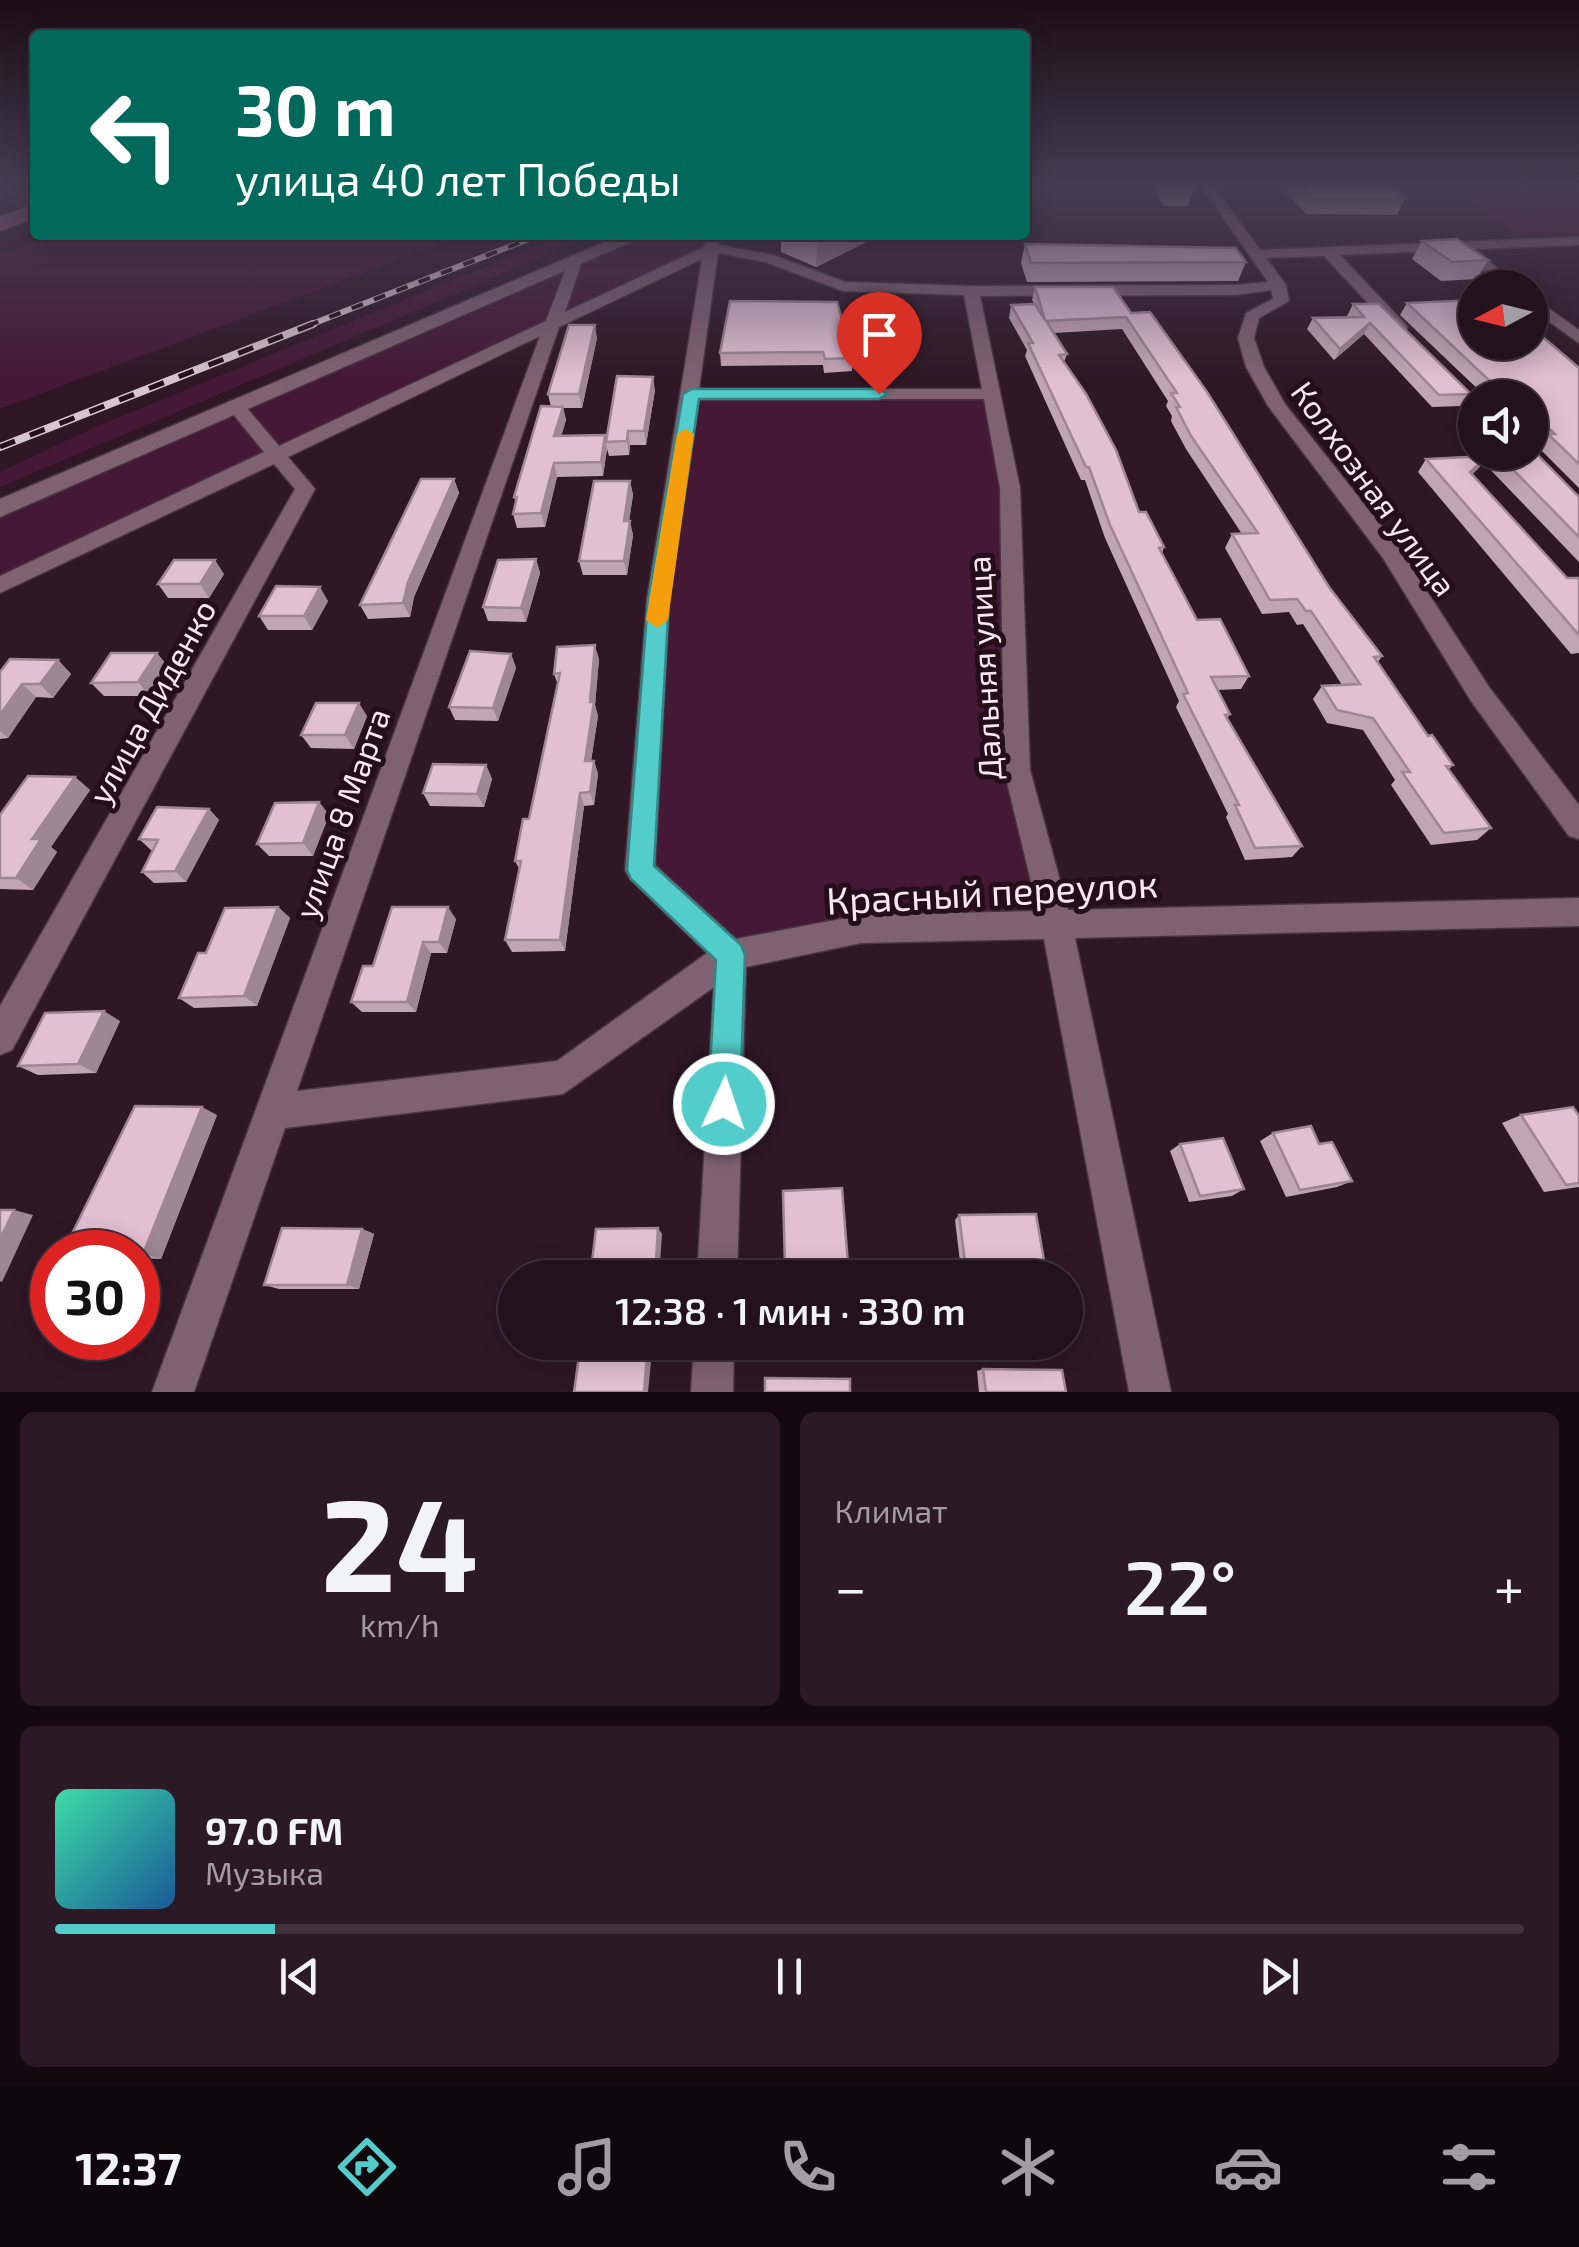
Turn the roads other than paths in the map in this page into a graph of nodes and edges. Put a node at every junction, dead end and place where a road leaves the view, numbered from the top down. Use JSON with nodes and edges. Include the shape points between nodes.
{"nodes":[{"id":1,"x":600,"y":249,"type":"edge"},
{"id":2,"x":699,"y":249,"type":"edge"},
{"id":3,"x":713,"y":249,"type":"edge"},
{"id":4,"x":739,"y":249,"type":"edge"},
{"id":5,"x":1254,"y":249,"type":"edge"},
{"id":6,"x":1410,"y":249,"type":"edge"},
{"id":7,"x":1465,"y":249,"type":"edge"},
{"id":8,"x":1329,"y":252,"type":"junction"},
{"id":9,"x":1258,"y":254,"type":"junction"},
{"id":10,"x":576,"y":258,"type":"junction"},
{"id":11,"x":1492,"y":270,"type":"edge"},
{"id":12,"x":1278,"y":285,"type":"junction"},
{"id":13,"x":972,"y":291,"type":"junction"},
{"id":14,"x":1548,"y":314,"type":"edge"},
{"id":15,"x":552,"y":325,"type":"junction"},
{"id":16,"x":1410,"y":338,"type":"edge"},
{"id":17,"x":1579,"y":338,"type":"edge"},
{"id":18,"x":692,"y":394,"type":"junction"},
{"id":19,"x":992,"y":394,"type":"junction"},
{"id":20,"x":235,"y":405,"type":"junction"},
{"id":21,"x":276,"y":454,"type":"junction"},
{"id":22,"x":0,"y":509,"type":"edge"},
{"id":23,"x":0,"y":585,"type":"edge"},
{"id":24,"x":1579,"y":827,"type":"edge"},
{"id":25,"x":1579,"y":912,"type":"edge"},
{"id":26,"x":1057,"y":924,"type":"junction"},
{"id":27,"x":731,"y":955,"type":"junction"},
{"id":28,"x":0,"y":1038,"type":"edge"},
{"id":29,"x":272,"y":1112,"type":"junction"},
{"id":30,"x":718,"y":1260,"type":"edge"},
{"id":31,"x":713,"y":1360,"type":"edge"},
{"id":32,"x":173,"y":1392,"type":"edge"},
{"id":33,"x":712,"y":1392,"type":"edge"},
{"id":34,"x":1150,"y":1392,"type":"edge"}],
"edges":[{"from":1,"to":10,"type":"street"},
{"from":2,"to":15,"type":"street"},
{"from":3,"to":18,"type":"street"},
{"from":4,"to":13,"type":"street","via":[[844,286]]},
{"from":5,"to":9,"type":"street"},
{"from":6,"to":8,"type":"street"},
{"from":7,"to":11,"type":"street"},
{"from":8,"to":9,"type":"street"},
{"from":8,"to":16,"type":"street"},
{"from":9,"to":12,"type":"street"},
{"from":10,"to":15,"type":"street","name":"улица 8 Марта"},
{"from":10,"to":20,"type":"street"},
{"from":12,"to":13,"type":"street"},
{"from":12,"to":24,"type":"street","name":"Колхозная улица","via":[[1281,301],[1252,316],[1246,338],[1254,367]]},
{"from":13,"to":19,"type":"street","name":"Дальняя улица"},
{"from":14,"to":17,"type":"street"},
{"from":15,"to":21,"type":"street"},
{"from":15,"to":29,"type":"street","name":"улица 8 Марта"},
{"from":18,"to":19,"type":"street"},
{"from":18,"to":27,"type":"street","via":[[658,600],[640,870]]},
{"from":19,"to":26,"type":"street","name":"Дальняя улица","via":[[1010,488],[1017,770]]},
{"from":20,"to":21,"type":"street","name":"улица Диденко"},
{"from":20,"to":22,"type":"street"},
{"from":21,"to":23,"type":"street"},
{"from":21,"to":28,"type":"street","name":"улица Диденко","via":[[305,489]]},
{"from":25,"to":26,"type":"street","name":"Красный переулок"},
{"from":26,"to":27,"type":"street","name":"Красный переулок","via":[[861,929]]},
{"from":26,"to":34,"type":"street","name":"Дальняя улица"},
{"from":27,"to":29,"type":"street","name":"Красный переулок","via":[[563,1077]]},
{"from":27,"to":30,"type":"street"},
{"from":29,"to":32,"type":"street","name":"улица 8 Марта"},
{"from":31,"to":33,"type":"street"}]}
